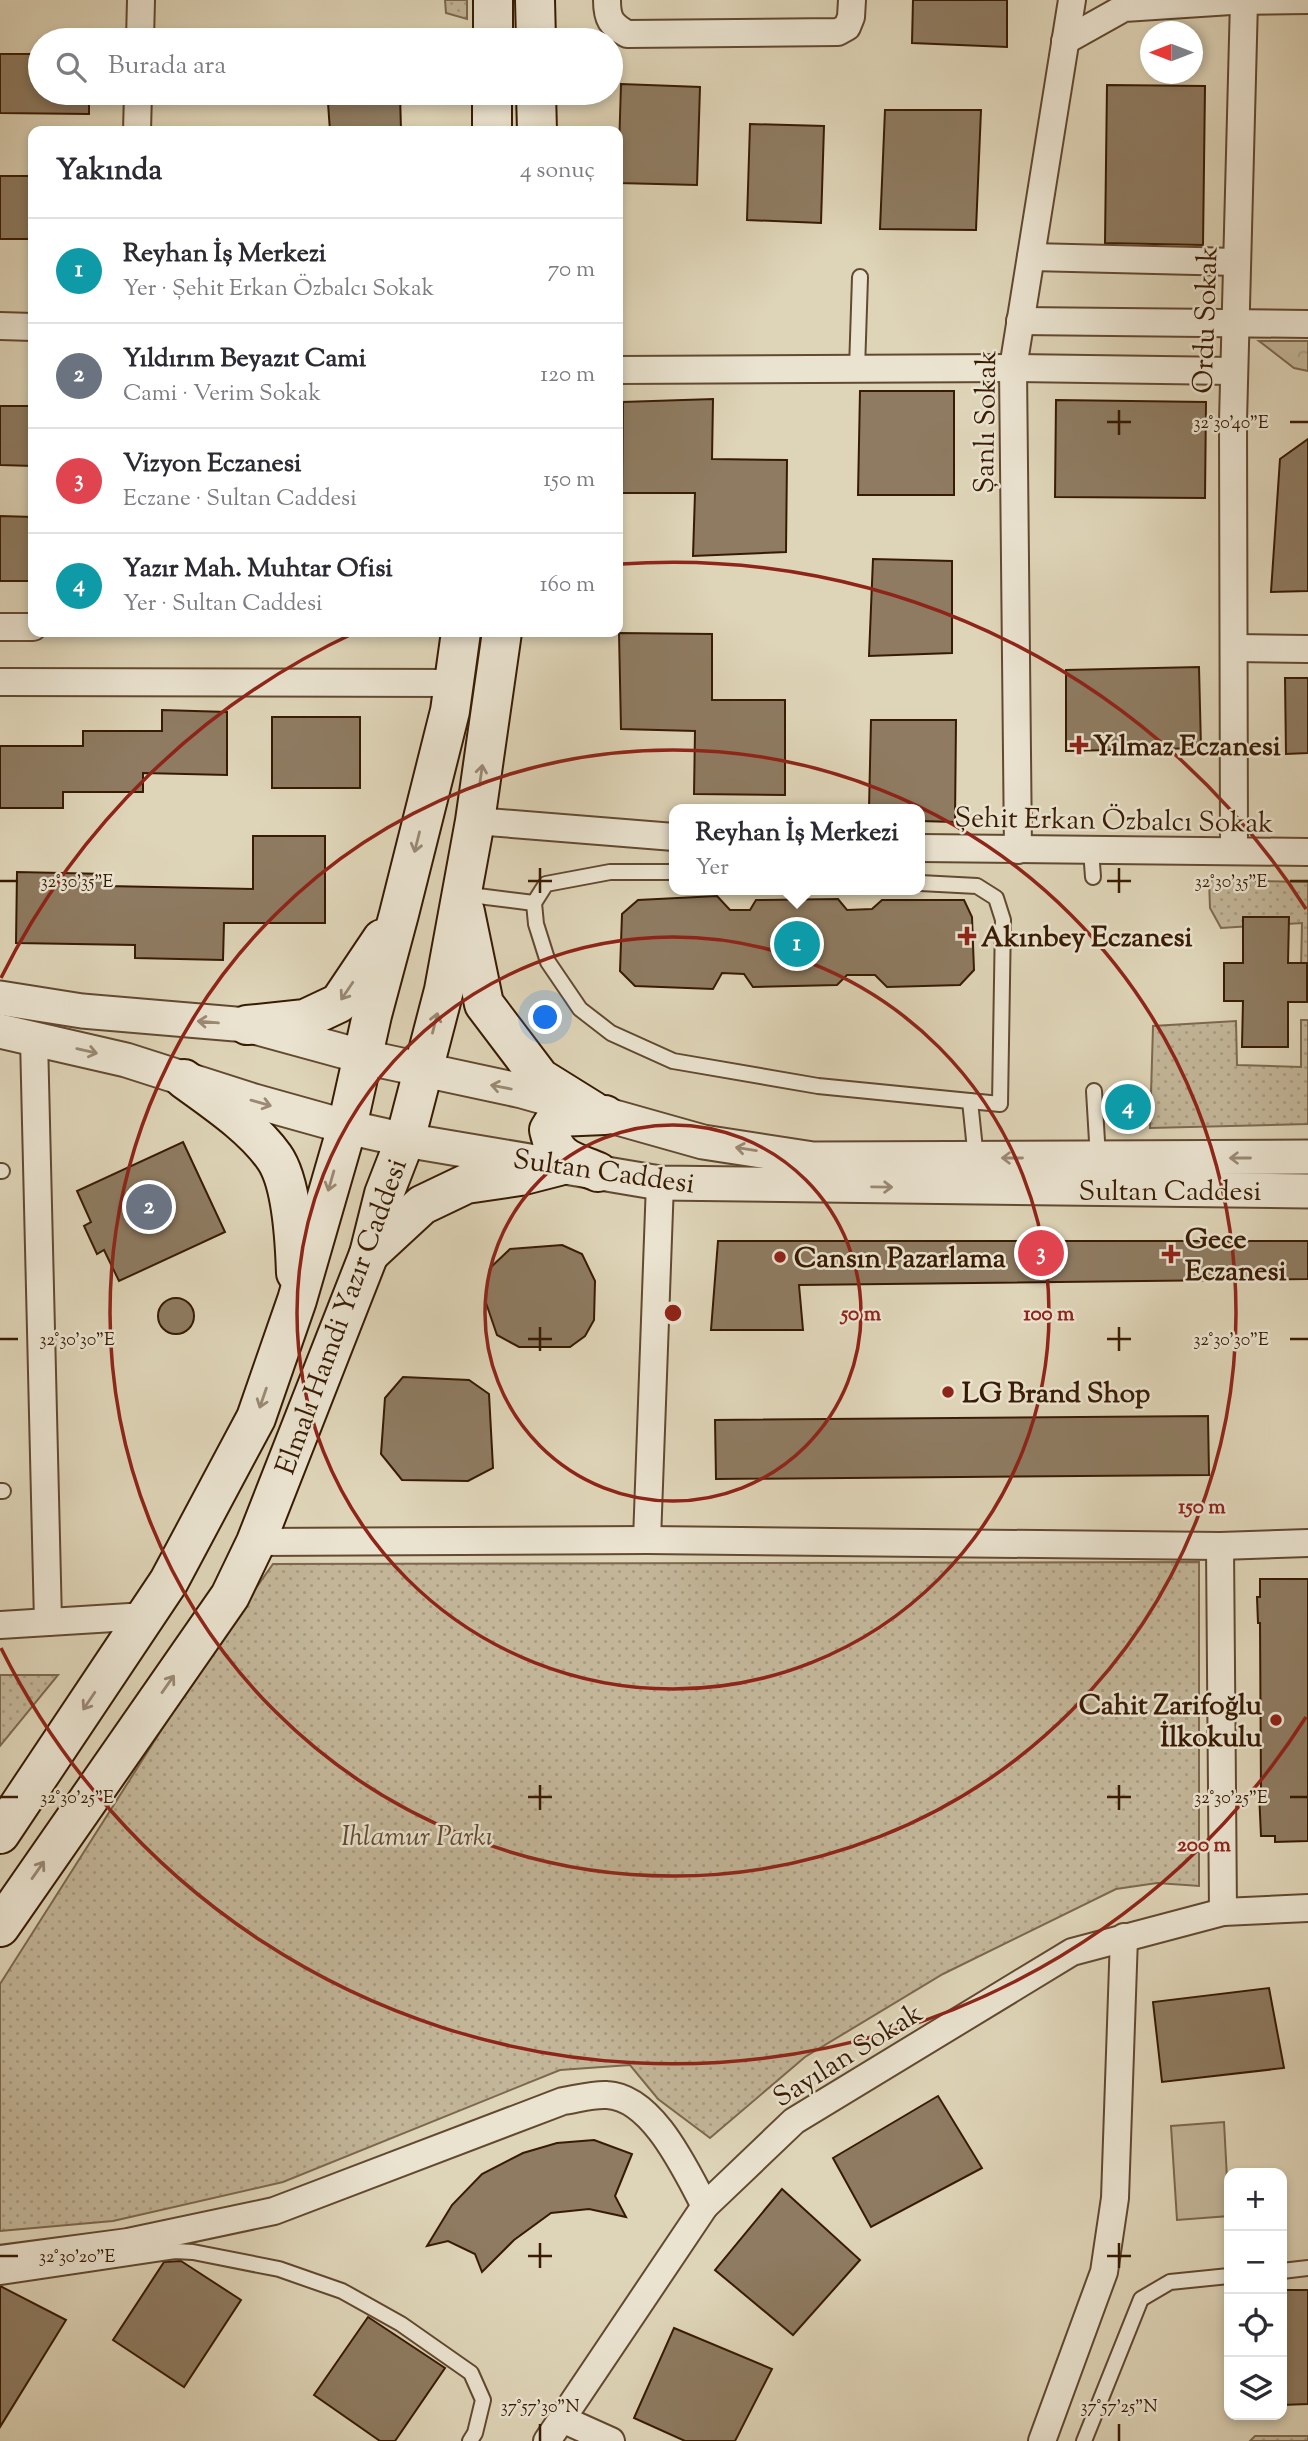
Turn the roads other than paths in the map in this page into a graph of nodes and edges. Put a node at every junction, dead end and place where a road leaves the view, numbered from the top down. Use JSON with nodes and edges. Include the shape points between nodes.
{"nodes":[{"id":1,"x":142,"y":0,"type":"edge"},
{"id":2,"x":493,"y":0,"type":"edge"},
{"id":3,"x":536,"y":0,"type":"edge"},
{"id":4,"x":607,"y":0,"type":"edge"},
{"id":5,"x":852,"y":0,"type":"edge"},
{"id":6,"x":1072,"y":0,"type":"edge"},
{"id":7,"x":1244,"y":1,"type":"edge"},
{"id":8,"x":1308,"y":1,"type":"edge"},
{"id":9,"x":141,"y":28,"type":"edge"},
{"id":10,"x":493,"y":28,"type":"edge"},
{"id":11,"x":536,"y":28,"type":"edge"},
{"id":12,"x":616,"y":28,"type":"edge"},
{"id":13,"x":623,"y":32,"type":"edge"},
{"id":14,"x":1065,"y":41,"type":"junction"},
{"id":15,"x":138,"y":105,"type":"edge"},
{"id":16,"x":492,"y":105,"type":"edge"},
{"id":17,"x":536,"y":105,"type":"edge"},
{"id":18,"x":137,"y":126,"type":"edge"},
{"id":19,"x":492,"y":126,"type":"edge"},
{"id":20,"x":537,"y":126,"type":"edge"},
{"id":21,"x":1031,"y":257,"type":"junction"},
{"id":22,"x":1237,"y":262,"type":"junction"},
{"id":23,"x":860,"y":277,"type":"dead end"},
{"id":24,"x":1020,"y":321,"type":"junction"},
{"id":25,"x":1235,"y":324,"type":"junction"},
{"id":26,"x":1308,"y":324,"type":"edge"},
{"id":27,"x":0,"y":326,"type":"edge"},
{"id":28,"x":28,"y":327,"type":"edge"},
{"id":29,"x":1013,"y":368,"type":"junction"},
{"id":30,"x":857,"y":369,"type":"junction"},
{"id":31,"x":623,"y":370,"type":"edge"},
{"id":32,"x":1234,"y":370,"type":"junction"},
{"id":33,"x":0,"y":627,"type":"edge"},
{"id":34,"x":28,"y":627,"type":"edge"},
{"id":35,"x":460,"y":637,"type":"edge"},
{"id":36,"x":501,"y":637,"type":"edge"},
{"id":37,"x":1234,"y":648,"type":"junction"},
{"id":38,"x":1308,"y":649,"type":"edge"},
{"id":39,"x":0,"y":682,"type":"edge"},
{"id":40,"x":454,"y":683,"type":"junction"},
{"id":41,"x":475,"y":821,"type":"junction"},
{"id":42,"x":669,"y":836,"type":"edge"},
{"id":43,"x":925,"y":848,"type":"edge"},
{"id":44,"x":1018,"y":850,"type":"junction"},
{"id":45,"x":1091,"y":850,"type":"junction"},
{"id":46,"x":1234,"y":851,"type":"junction"},
{"id":47,"x":1308,"y":852,"type":"edge"},
{"id":48,"x":669,"y":872,"type":"edge"},
{"id":49,"x":1093,"y":877,"type":"dead end"},
{"id":50,"x":925,"y":883,"type":"edge"},
{"id":51,"x":461,"y":894,"type":"junction"},
{"id":52,"x":534,"y":902,"type":"junction"},
{"id":53,"x":400,"y":914,"type":"junction"},
{"id":54,"x":0,"y":998,"type":"edge"},
{"id":55,"x":247,"y":1025,"type":"junction"},
{"id":56,"x":0,"y":1031,"type":"edge"},
{"id":57,"x":34,"y":1039,"type":"junction"},
{"id":58,"x":364,"y":1057,"type":"junction"},
{"id":59,"x":423,"y":1071,"type":"junction"},
{"id":60,"x":184,"y":1079,"type":"junction"},
{"id":61,"x":1094,"y":1091,"type":"dead end"},
{"id":62,"x":970,"y":1101,"type":"junction"},
{"id":63,"x":600,"y":1113,"type":"junction"},
{"id":64,"x":346,"y":1127,"type":"junction"},
{"id":65,"x":405,"y":1140,"type":"junction"},
{"id":66,"x":1308,"y":1157,"type":"edge"},
{"id":67,"x":1098,"y":1158,"type":"junction"},
{"id":68,"x":976,"y":1159,"type":"junction"},
{"id":69,"x":559,"y":1166,"type":"junction"},
{"id":70,"x":598,"y":1172,"type":"junction"},
{"id":71,"x":660,"y":1183,"type":"junction"},
{"id":72,"x":1308,"y":1191,"type":"edge"},
{"id":73,"x":369,"y":1254,"type":"junction"},
{"id":74,"x":297,"y":1300,"type":"junction"},
{"id":75,"x":647,"y":1540,"type":"junction"},
{"id":76,"x":256,"y":1542,"type":"junction"},
{"id":77,"x":1308,"y":1543,"type":"edge"},
{"id":78,"x":1220,"y":1546,"type":"junction"},
{"id":79,"x":146,"y":1616,"type":"junction"},
{"id":80,"x":48,"y":1622,"type":"junction"},
{"id":81,"x":0,"y":1625,"type":"edge"},
{"id":82,"x":0,"y":1835,"type":"edge"},
{"id":83,"x":1308,"y":1908,"type":"edge"},
{"id":84,"x":1223,"y":1912,"type":"junction"},
{"id":85,"x":0,"y":1927,"type":"edge"},
{"id":86,"x":1124,"y":1937,"type":"junction"},
{"id":87,"x":705,"y":2206,"type":"junction"},
{"id":88,"x":0,"y":2259,"type":"edge"},
{"id":89,"x":1308,"y":2268,"type":"edge"},
{"id":90,"x":1287,"y":2270,"type":"edge"},
{"id":91,"x":0,"y":2277,"type":"edge"},
{"id":92,"x":1224,"y":2277,"type":"edge"},
{"id":93,"x":562,"y":2419,"type":"junction"},
{"id":94,"x":470,"y":2441,"type":"edge"},
{"id":95,"x":547,"y":2441,"type":"edge"},
{"id":96,"x":611,"y":2441,"type":"edge"},
{"id":97,"x":1042,"y":2441,"type":"edge"},
{"id":98,"x":1084,"y":2441,"type":"edge"}],
"edges":[{"from":1,"to":9,"type":"street"},
{"from":2,"to":10,"type":"main road"},
{"from":3,"to":11,"type":"main road"},
{"from":4,"to":12,"type":"street","via":[[607,15]]},
{"from":5,"to":13,"type":"street","via":[[847,27],[838,32]]},
{"from":6,"to":14,"type":"street","name":"Şanlı Sokak"},
{"from":7,"to":8,"type":"street"},
{"from":7,"to":14,"type":"street","via":[[1124,8]]},
{"from":7,"to":22,"type":"street","name":"Ordu Sokak"},
{"from":14,"to":21,"type":"street","name":"Şanlı Sokak"},
{"from":15,"to":18,"type":"street"},
{"from":16,"to":19,"type":"main road"},
{"from":17,"to":20,"type":"main road"},
{"from":21,"to":22,"type":"street"},
{"from":21,"to":24,"type":"street","name":"Şanlı Sokak"},
{"from":22,"to":25,"type":"street","name":"Ordu Sokak"},
{"from":23,"to":30,"type":"lane"},
{"from":24,"to":25,"type":"street"},
{"from":24,"to":29,"type":"street","name":"Şanlı Sokak"},
{"from":25,"to":26,"type":"street"},
{"from":25,"to":32,"type":"street","name":"Ordu Sokak"},
{"from":27,"to":28,"type":"street"},
{"from":29,"to":30,"type":"street"},
{"from":29,"to":32,"type":"street"},
{"from":29,"to":44,"type":"street","name":"Şanlı Sokak"},
{"from":30,"to":31,"type":"street"},
{"from":32,"to":37,"type":"street","name":"Ordu Sokak"},
{"from":33,"to":34,"type":"street"},
{"from":35,"to":40,"type":"main road","name":"Elmalı Hamdi Yazır Caddesi"},
{"from":41,"to":36,"type":"main road","name":"Elmalı Hamdi Yazır Caddesi","one_way":true},
{"from":37,"to":38,"type":"street"},
{"from":37,"to":46,"type":"street","name":"Ordu Sokak"},
{"from":39,"to":40,"type":"street"},
{"from":40,"to":53,"type":"main road","name":"Elmalı Hamdi Yazır Caddesi","one_way":true},
{"from":41,"to":42,"type":"street"},
{"from":41,"to":51,"type":"main road","name":"Elmalı Hamdi Yazır Caddesi"},
{"from":43,"to":44,"type":"street","name":"Şehit Erkan Özbalcı Sokak"},
{"from":44,"to":45,"type":"street","name":"Şehit Erkan Özbalcı Sokak"},
{"from":45,"to":46,"type":"street","name":"Şehit Erkan Özbalcı Sokak"},
{"from":45,"to":49,"type":"lane"},
{"from":46,"to":47,"type":"street","name":"Şehit Erkan Özbalcı Sokak"},
{"from":48,"to":52,"type":"lane","via":[[610,872],[546,884]]},
{"from":50,"to":62,"type":"lane","via":[[977,886],[996,898],[1003,920],[1000,1104]]},
{"from":51,"to":52,"type":"lane"},
{"from":59,"to":51,"type":"main road","name":"Elmalı Hamdi Yazır Caddesi","one_way":true,"via":[[444,990]]},
{"from":51,"to":63,"type":"main road","via":[[484,1004],[540,1078]]},
{"from":52,"to":62,"type":"lane","via":[[548,962],[580,1009],[611,1033],[673,1061],[818,1086]]},
{"from":53,"to":55,"type":"main road","one_way":true,"via":[[339,1003],[305,1019]]},
{"from":53,"to":58,"type":"main road","name":"Elmalı Hamdi Yazır Caddesi"},
{"from":55,"to":54,"type":"street","name":"Sultan Caddesi","one_way":true,"via":[[82,1011]]},
{"from":55,"to":58,"type":"street","name":"Sultan Caddesi"},
{"from":56,"to":57,"type":"street","name":"Sultan Caddesi"},
{"from":57,"to":60,"type":"street","name":"Sultan Caddesi","one_way":true},
{"from":57,"to":80,"type":"street"},
{"from":58,"to":59,"type":"street","name":"Sultan Caddesi"},
{"from":58,"to":64,"type":"main road","name":"Elmalı Hamdi Yazır Caddesi"},
{"from":63,"to":59,"type":"street","name":"Sultan Caddesi","one_way":true},
{"from":59,"to":65,"type":"main road","name":"Elmalı Hamdi Yazır Caddesi"},
{"from":60,"to":64,"type":"street","name":"Sultan Caddesi","one_way":true},
{"from":60,"to":74,"type":"main road","via":[[240,1121],[275,1158],[287,1190]]},
{"from":61,"to":67,"type":"lane"},
{"from":62,"to":68,"type":"lane"},
{"from":68,"to":63,"type":"street","name":"Sultan Caddesi","one_way":true,"via":[[813,1159],[703,1142]]},
{"from":63,"to":70,"type":"main road","via":[[557,1117],[549,1130],[552,1146],[562,1156]]},
{"from":64,"to":65,"type":"street","name":"Sultan Caddesi"},
{"from":64,"to":74,"type":"main road","name":"Elmalı Hamdi Yazır Caddesi","one_way":true},
{"from":65,"to":69,"type":"street","name":"Sultan Caddesi"},
{"from":65,"to":73,"type":"main road","name":"Elmalı Hamdi Yazır Caddesi","via":[[384,1194]]},
{"from":66,"to":67,"type":"street","name":"Sultan Caddesi","one_way":true},
{"from":67,"to":68,"type":"street","name":"Sultan Caddesi","one_way":true},
{"from":69,"to":70,"type":"street","name":"Sultan Caddesi"},
{"from":69,"to":73,"type":"main road","via":[[466,1184],[422,1205]]},
{"from":70,"to":71,"type":"street","name":"Sultan Caddesi"},
{"from":71,"to":72,"type":"street","name":"Sultan Caddesi","one_way":true},
{"from":71,"to":75,"type":"street"},
{"from":73,"to":76,"type":"main road","name":"Elmalı Hamdi Yazır Caddesi"},
{"from":74,"to":79,"type":"main road","name":"Elmalı Hamdi Yazır Caddesi","one_way":true,"via":[[256,1418]]},
{"from":75,"to":76,"type":"street"},
{"from":75,"to":78,"type":"street"},
{"from":85,"to":76,"type":"main road","name":"Elmalı Hamdi Yazır Caddesi","one_way":true,"via":[[230,1595]]},
{"from":77,"to":78,"type":"street"},
{"from":78,"to":84,"type":"street"},
{"from":79,"to":80,"type":"street"},
{"from":79,"to":82,"type":"main road","name":"Elmalı Hamdi Yazır Caddesi","one_way":true},
{"from":80,"to":81,"type":"street"},
{"from":83,"to":84,"type":"street","name":"Sayılan Sokak"},
{"from":84,"to":86,"type":"street","name":"Sayılan Sokak"},
{"from":86,"to":87,"type":"street","name":"Sayılan Sokak","via":[[1072,1952],[794,2121]]},
{"from":86,"to":97,"type":"street","via":[[1115,2198],[1104,2272]]},
{"from":87,"to":88,"type":"street","via":[[669,2141],[635,2104],[608,2095],[563,2101],[274,2211],[128,2242]]},
{"from":87,"to":93,"type":"street","name":"Sayılan Sokak"},
{"from":89,"to":90,"type":"lane"},
{"from":91,"to":94,"type":"lane","via":[[175,2251],[279,2269],[342,2291],[401,2323],[471,2373],[483,2400]]},
{"from":92,"to":98,"type":"lane","via":[[1170,2282],[1141,2299]]},
{"from":93,"to":95,"type":"street","name":"Sayılan Sokak"},
{"from":93,"to":96,"type":"street"}]}
